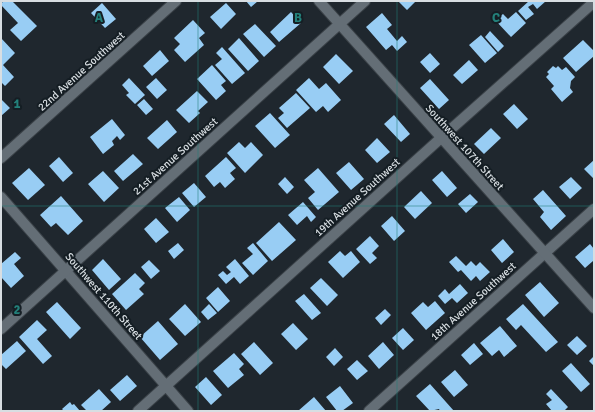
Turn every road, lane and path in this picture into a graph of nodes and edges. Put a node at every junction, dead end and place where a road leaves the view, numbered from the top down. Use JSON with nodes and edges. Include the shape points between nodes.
{"nodes":[{"id":1,"x":176,"y":1,"type":"edge"},
{"id":2,"x":319,"y":1,"type":"edge"},
{"id":3,"x":365,"y":1,"type":"edge"},
{"id":4,"x":594,"y":2,"type":"edge"},
{"id":5,"x":339,"y":24,"type":"junction"},
{"id":6,"x":441,"y":138,"type":"junction"},
{"id":7,"x":1,"y":158,"type":"edge"},
{"id":8,"x":1,"y":197,"type":"edge"},
{"id":9,"x":594,"y":209,"type":"edge"},
{"id":10,"x":544,"y":253,"type":"junction"},
{"id":11,"x":65,"y":270,"type":"junction"},
{"id":12,"x":594,"y":308,"type":"edge"},
{"id":13,"x":1,"y":329,"type":"edge"},
{"id":14,"x":166,"y":386,"type":"junction"},
{"id":15,"x":138,"y":411,"type":"edge"},
{"id":16,"x":188,"y":411,"type":"edge"},
{"id":17,"x":369,"y":411,"type":"edge"}],
"edges":[{"from":1,"to":7,"type":"street","name":"22nd Avenue Southwest"},
{"from":2,"to":5,"type":"street","name":"Southwest 107th Street"},
{"from":3,"to":5,"type":"street","name":"21st Avenue Southwest"},
{"from":4,"to":6,"type":"street","name":"19th Avenue Southwest"},
{"from":5,"to":6,"type":"street","name":"Southwest 107th Street"},
{"from":5,"to":11,"type":"street","name":"21st Avenue Southwest"},
{"from":6,"to":10,"type":"street","name":"Southwest 107th Street"},
{"from":6,"to":14,"type":"street","name":"19th Avenue Southwest"},
{"from":8,"to":11,"type":"street","name":"Southwest 110th Street"},
{"from":9,"to":10,"type":"street","name":"18th Avenue Southwest"},
{"from":10,"to":12,"type":"street","name":"Southwest 107th Street"},
{"from":10,"to":17,"type":"street","name":"18th Avenue Southwest"},
{"from":11,"to":13,"type":"street","name":"21st Avenue Southwest"},
{"from":11,"to":14,"type":"street","name":"Southwest 110th Street"},
{"from":14,"to":15,"type":"street","name":"19th Avenue Southwest"},
{"from":14,"to":16,"type":"street","name":"Southwest 110th Street"}]}
